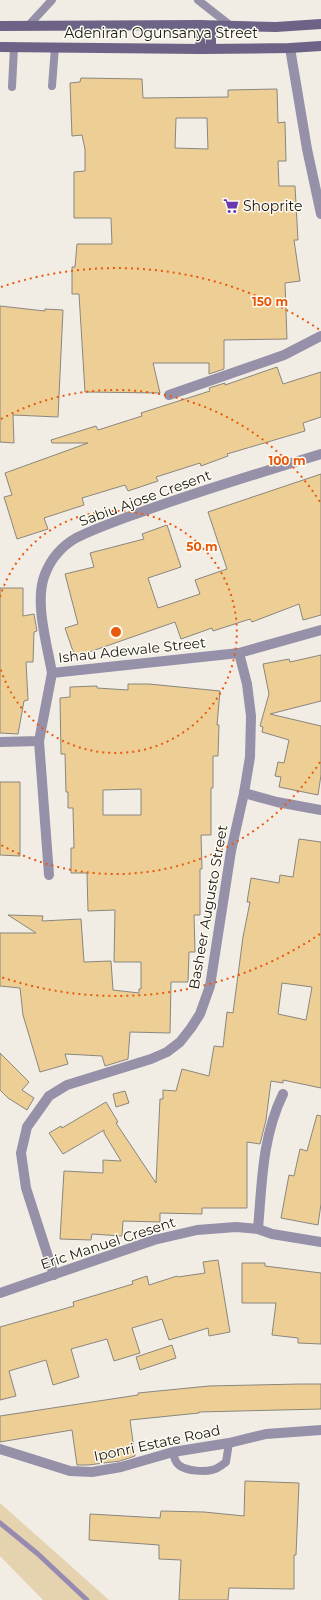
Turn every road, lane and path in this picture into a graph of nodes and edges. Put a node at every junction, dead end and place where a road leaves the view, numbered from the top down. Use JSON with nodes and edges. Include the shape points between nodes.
{"nodes":[{"id":1,"x":52,"y":0,"type":"edge"},
{"id":2,"x":198,"y":0,"type":"edge"},
{"id":3,"x":321,"y":24,"type":"edge"},
{"id":4,"x":199,"y":25,"type":"junction"},
{"id":5,"x":0,"y":26,"type":"edge"},
{"id":6,"x":28,"y":26,"type":"junction"},
{"id":7,"x":211,"y":26,"type":"junction"},
{"id":8,"x":231,"y":26,"type":"junction"},
{"id":9,"x":321,"y":46,"type":"edge"},
{"id":10,"x":0,"y":47,"type":"edge"},
{"id":11,"x":14,"y":47,"type":"junction"},
{"id":12,"x":55,"y":47,"type":"junction"},
{"id":13,"x":206,"y":48,"type":"junction"},
{"id":14,"x":290,"y":48,"type":"junction"},
{"id":15,"x":52,"y":86,"type":"dead end"},
{"id":16,"x":12,"y":87,"type":"dead end"},
{"id":17,"x":321,"y":214,"type":"edge"},
{"id":18,"x":321,"y":336,"type":"edge"},
{"id":19,"x":169,"y":395,"type":"dead end"},
{"id":20,"x":321,"y":454,"type":"edge"},
{"id":21,"x":321,"y":630,"type":"edge"},
{"id":22,"x":239,"y":653,"type":"junction"},
{"id":23,"x":52,"y":673,"type":"junction"},
{"id":24,"x":39,"y":741,"type":"junction"},
{"id":25,"x":0,"y":742,"type":"edge"},
{"id":26,"x":244,"y":793,"type":"junction"},
{"id":27,"x":321,"y":810,"type":"edge"},
{"id":28,"x":49,"y":875,"type":"dead end"},
{"id":29,"x":283,"y":1094,"type":"dead end"},
{"id":30,"x":258,"y":1229,"type":"junction"},
{"id":31,"x":321,"y":1242,"type":"edge"},
{"id":32,"x":54,"y":1276,"type":"junction"},
{"id":33,"x":0,"y":1293,"type":"edge"},
{"id":34,"x":321,"y":1430,"type":"edge"},
{"id":35,"x":229,"y":1443,"type":"junction"},
{"id":36,"x":0,"y":1449,"type":"edge"},
{"id":37,"x":173,"y":1452,"type":"junction"}],
"edges":[{"from":1,"to":6,"type":"lane"},
{"from":2,"to":8,"type":"lane"},
{"from":3,"to":8,"type":"main road","name":"Adeniran Ogunsanya Street"},
{"from":4,"to":6,"type":"main road","name":"Adeniran Ogunsanya Street"},
{"from":4,"to":7,"type":"main road","name":"Adeniran Ogunsanya Street"},
{"from":4,"to":13,"type":"main road"},
{"from":5,"to":6,"type":"main road","name":"Adeniran Ogunsanya Street"},
{"from":7,"to":8,"type":"main road","name":"Adeniran Ogunsanya Street"},
{"from":7,"to":13,"type":"main road"},
{"from":9,"to":14,"type":"main road","name":"Adeniran Ogunsanya Street"},
{"from":10,"to":11,"type":"main road","name":"Adeniran Ogunsanya Street"},
{"from":11,"to":12,"type":"main road","name":"Adeniran Ogunsanya Street"},
{"from":11,"to":16,"type":"lane"},
{"from":12,"to":13,"type":"main road","name":"Adeniran Ogunsanya Street"},
{"from":12,"to":15,"type":"lane"},
{"from":13,"to":14,"type":"main road","name":"Adeniran Ogunsanya Street"},
{"from":14,"to":17,"type":"street"},
{"from":18,"to":19,"type":"street","via":[[284,355]]},
{"from":20,"to":23,"type":"street","name":"Sabiu Ajose Cresent","via":[[198,492],[108,524],[76,538],[63,547],[44,574],[41,589],[40,604]]},
{"from":21,"to":22,"type":"street","name":"Ishau Adewale Street"},
{"from":22,"to":23,"type":"street","name":"Ishau Adewale Street"},
{"from":22,"to":26,"type":"street","name":"Basheer Augusto Street","via":[[247,684],[251,716],[250,758]]},
{"from":23,"to":24,"type":"street","name":"Ishau Adewale Street"},
{"from":24,"to":25,"type":"street"},
{"from":24,"to":28,"type":"street","name":"Ishau Adewale Street"},
{"from":26,"to":27,"type":"street"},
{"from":26,"to":32,"type":"street","name":"Basheer Augusto Street","via":[[231,850],[210,986],[200,1014],[191,1028],[180,1042],[162,1054],[67,1085],[49,1096],[27,1127],[21,1153],[26,1188]]},
{"from":29,"to":30,"type":"street","via":[[274,1113],[264,1153]]},
{"from":30,"to":31,"type":"street","name":"Eric Manuel Cresent","via":[[272,1234]]},
{"from":30,"to":32,"type":"street","name":"Eric Manuel Cresent","via":[[236,1227],[197,1230],[154,1240]]},
{"from":32,"to":33,"type":"street","name":"Eric Manuel Cresent"},
{"from":34,"to":35,"type":"street","name":"Iponri Estate Road","via":[[266,1434]]},
{"from":35,"to":37,"type":"street","name":"Iponri Estate Road"},
{"from":35,"to":37,"type":"lane","via":[[226,1462],[212,1470],[181,1467],[176,1462]]},
{"from":36,"to":37,"type":"street","name":"Iponri Estate Road","via":[[70,1471],[92,1472],[121,1467]]}]}
